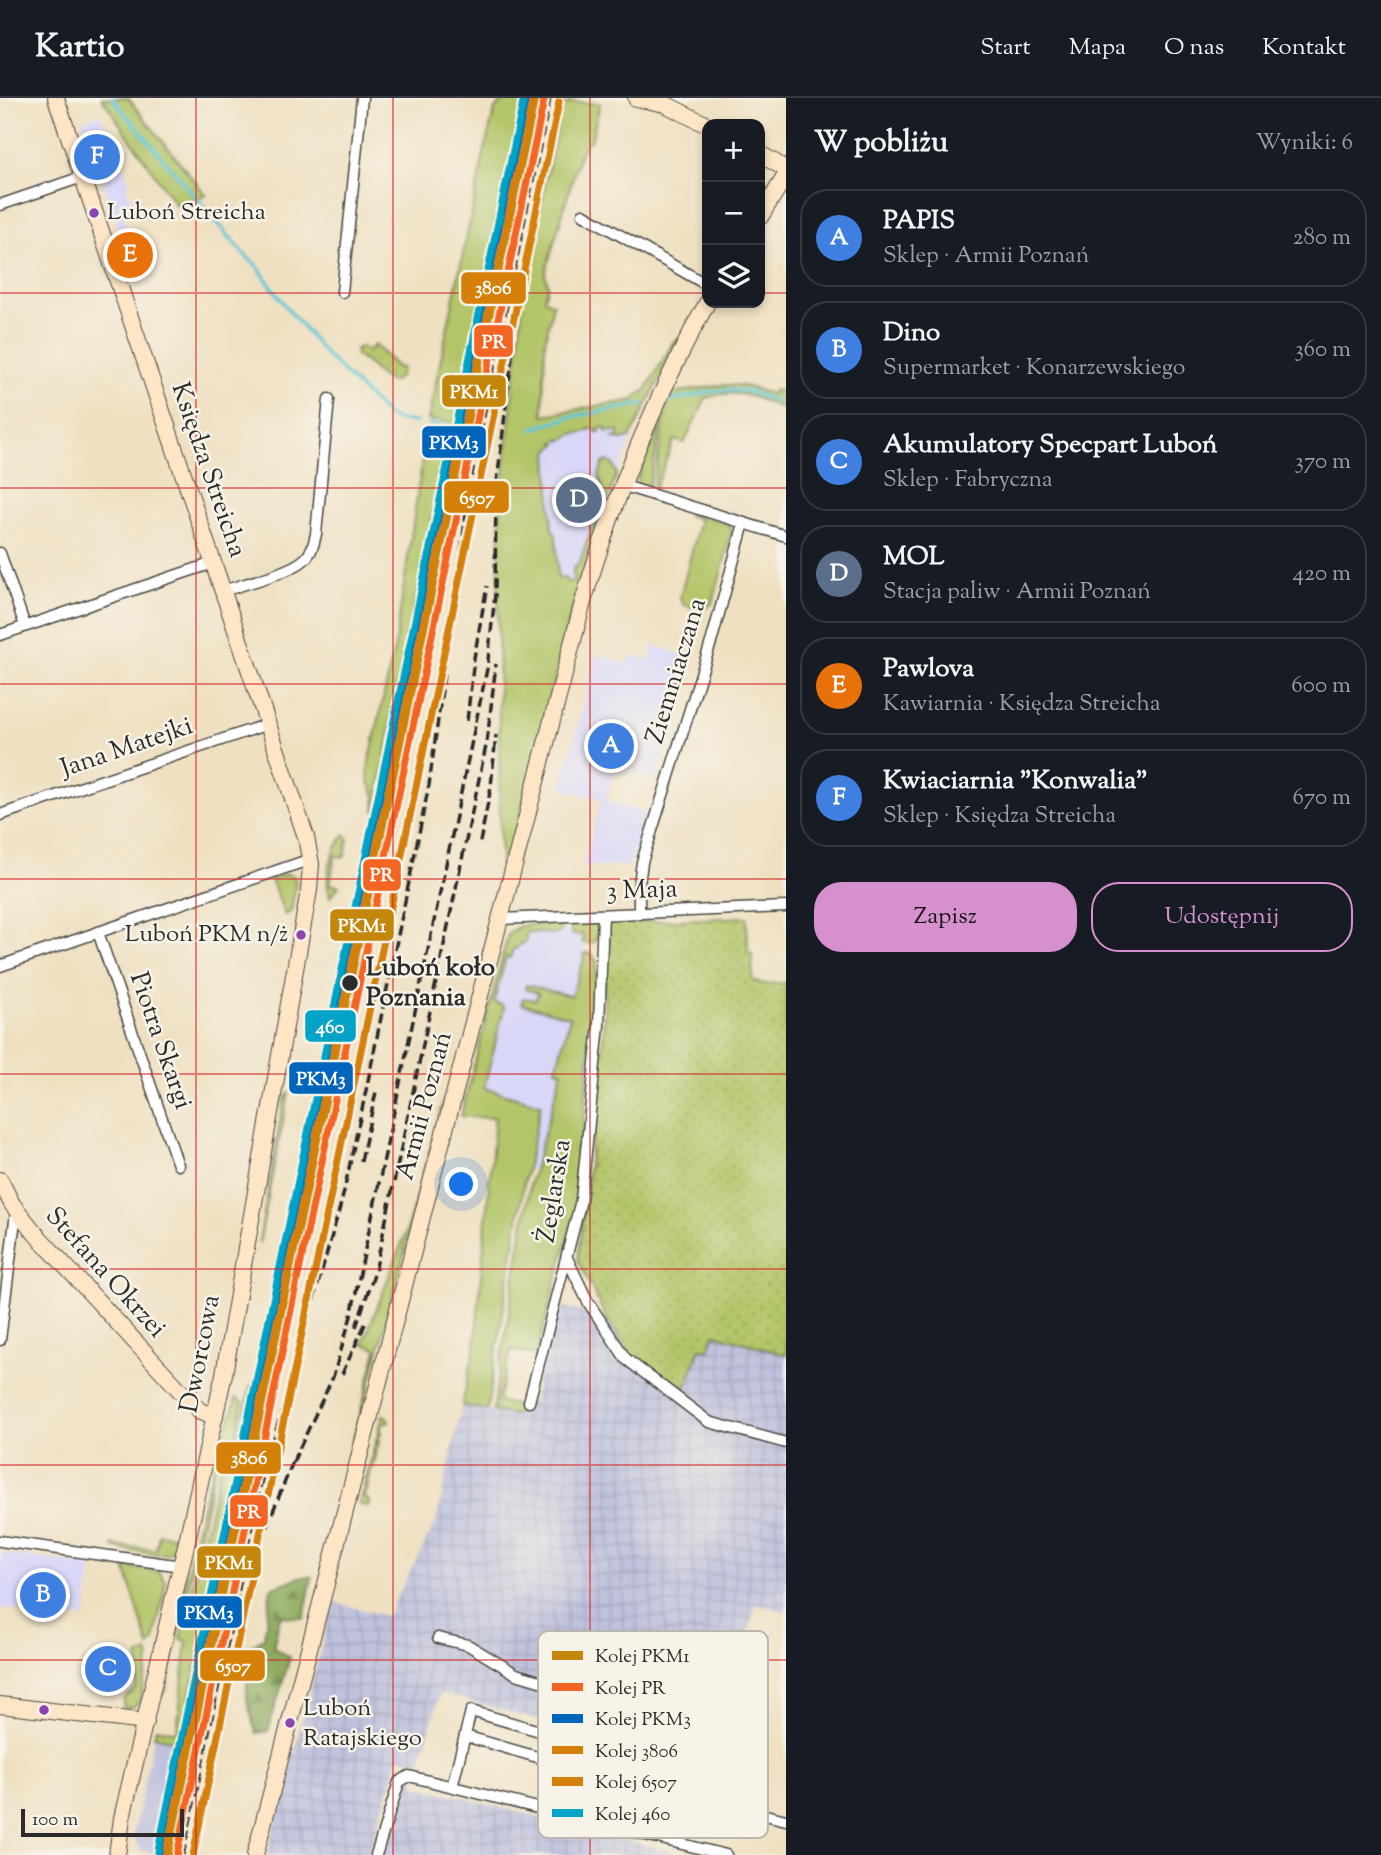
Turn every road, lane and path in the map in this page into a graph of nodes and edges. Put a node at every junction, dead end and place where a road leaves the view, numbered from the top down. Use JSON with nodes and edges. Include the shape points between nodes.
{"nodes":[{"id":1,"x":56,"y":98,"type":"edge"},
{"id":2,"x":362,"y":98,"type":"edge"},
{"id":3,"x":636,"y":98,"type":"edge"},
{"id":4,"x":702,"y":122,"type":"edge"},
{"id":5,"x":765,"y":157,"type":"edge"},
{"id":6,"x":786,"y":169,"type":"edge"},
{"id":7,"x":786,"y":175,"type":"edge"},
{"id":8,"x":82,"y":177,"type":"junction"},
{"id":9,"x":0,"y":205,"type":"edge"},
{"id":10,"x":765,"y":208,"type":"edge"},
{"id":11,"x":583,"y":214,"type":"dead end"},
{"id":12,"x":702,"y":282,"type":"edge"},
{"id":13,"x":342,"y":292,"type":"dead end"},
{"id":14,"x":704,"y":308,"type":"edge"},
{"id":15,"x":329,"y":399,"type":"dead end"},
{"id":16,"x":621,"y":485,"type":"junction"},
{"id":17,"x":744,"y":523,"type":"junction"},
{"id":18,"x":786,"y":536,"type":"edge"},
{"id":19,"x":0,"y":552,"type":"edge"},
{"id":20,"x":213,"y":563,"type":"junction"},
{"id":21,"x":223,"y":591,"type":"junction"},
{"id":22,"x":25,"y":626,"type":"junction"},
{"id":23,"x":0,"y":635,"type":"edge"},
{"id":24,"x":268,"y":724,"type":"junction"},
{"id":25,"x":0,"y":815,"type":"edge"},
{"id":26,"x":311,"y":859,"type":"junction"},
{"id":27,"x":786,"y":907,"type":"edge"},
{"id":28,"x":639,"y":914,"type":"junction"},
{"id":29,"x":603,"y":915,"type":"junction"},
{"id":30,"x":500,"y":919,"type":"junction"},
{"id":31,"x":98,"y":932,"type":"junction"},
{"id":32,"x":0,"y":966,"type":"edge"},
{"id":33,"x":178,"y":1166,"type":"dead end"},
{"id":34,"x":0,"y":1180,"type":"edge"},
{"id":35,"x":16,"y":1212,"type":"junction"},
{"id":36,"x":567,"y":1258,"type":"junction"},
{"id":37,"x":0,"y":1340,"type":"edge"},
{"id":38,"x":529,"y":1402,"type":"dead end"},
{"id":39,"x":215,"y":1416,"type":"junction"},
{"id":40,"x":786,"y":1443,"type":"edge"},
{"id":41,"x":0,"y":1541,"type":"edge"},
{"id":42,"x":182,"y":1566,"type":"junction"},
{"id":43,"x":438,"y":1638,"type":"dead end"},
{"id":44,"x":538,"y":1681,"type":"edge"},
{"id":45,"x":0,"y":1705,"type":"edge"},
{"id":46,"x":146,"y":1722,"type":"junction"},
{"id":47,"x":538,"y":1730,"type":"edge"},
{"id":48,"x":465,"y":1736,"type":"junction"},
{"id":49,"x":538,"y":1757,"type":"edge"},
{"id":50,"x":452,"y":1787,"type":"junction"},
{"id":51,"x":538,"y":1808,"type":"edge"},
{"id":52,"x":768,"y":1816,"type":"edge"},
{"id":53,"x":786,"y":1820,"type":"edge"},
{"id":54,"x":658,"y":1838,"type":"edge"},
{"id":55,"x":117,"y":1855,"type":"edge"},
{"id":56,"x":255,"y":1855,"type":"edge"},
{"id":57,"x":376,"y":1855,"type":"edge"},
{"id":58,"x":726,"y":1855,"type":"edge"}],
"edges":[{"from":1,"to":8,"type":"street","name":"Księdza Streicha"},
{"from":2,"to":13,"type":"street"},
{"from":3,"to":4,"type":"street","via":[[665,104]]},
{"from":5,"to":6,"type":"street"},
{"from":7,"to":10,"type":"street"},
{"from":8,"to":9,"type":"street"},
{"from":8,"to":20,"type":"street","name":"Księdza Streicha"},
{"from":11,"to":12,"type":"street"},
{"from":14,"to":16,"type":"street","name":"Armii Poznań","via":[[666,380]]},
{"from":15,"to":21,"type":"street","via":[[311,551],[290,568]]},
{"from":16,"to":17,"type":"street"},
{"from":16,"to":30,"type":"street","name":"Armii Poznań","via":[[583,601]]},
{"from":17,"to":18,"type":"street"},
{"from":17,"to":28,"type":"street","name":"Ziemniaczana","via":[[640,869]]},
{"from":19,"to":22,"type":"street"},
{"from":20,"to":21,"type":"street","name":"Księdza Streicha"},
{"from":20,"to":22,"type":"street"},
{"from":21,"to":24,"type":"street","name":"Księdza Streicha"},
{"from":22,"to":23,"type":"street"},
{"from":24,"to":25,"type":"street","name":"Jana Matejki"},
{"from":24,"to":26,"type":"street","name":"Księdza Streicha"},
{"from":26,"to":31,"type":"street"},
{"from":26,"to":39,"type":"street","name":"Dworcowa"},
{"from":27,"to":28,"type":"street","name":"3 Maja"},
{"from":28,"to":29,"type":"street","name":"3 Maja"},
{"from":29,"to":30,"type":"street","name":"3 Maja"},
{"from":29,"to":36,"type":"street","name":"Żeglarska","via":[[581,1200]]},
{"from":30,"to":56,"type":"street","name":"Armii Poznań"},
{"from":31,"to":32,"type":"street"},
{"from":31,"to":33,"type":"street","name":"Piotra Skargi"},
{"from":34,"to":35,"type":"street","name":"Stefana Okrzei"},
{"from":35,"to":37,"type":"street"},
{"from":35,"to":39,"type":"street","name":"Stefana Okrzei","via":[[186,1397],[200,1411]]},
{"from":36,"to":38,"type":"street"},
{"from":36,"to":40,"type":"street","name":"Żeglarska","via":[[588,1302],[626,1359],[709,1422]]},
{"from":39,"to":42,"type":"street","name":"Dworcowa"},
{"from":41,"to":42,"type":"street"},
{"from":42,"to":46,"type":"street","name":"Dworcowa"},
{"from":43,"to":44,"type":"street","via":[[477,1649],[516,1674]]},
{"from":45,"to":46,"type":"street"},
{"from":46,"to":55,"type":"street","name":"Dworcowa"},
{"from":47,"to":48,"type":"street","via":[[471,1711]]},
{"from":48,"to":49,"type":"street"},
{"from":48,"to":50,"type":"street"},
{"from":50,"to":51,"type":"street"},
{"from":50,"to":57,"type":"street","via":[[405,1777],[399,1782]]},
{"from":52,"to":53,"type":"street"},
{"from":54,"to":58,"type":"street"}]}
